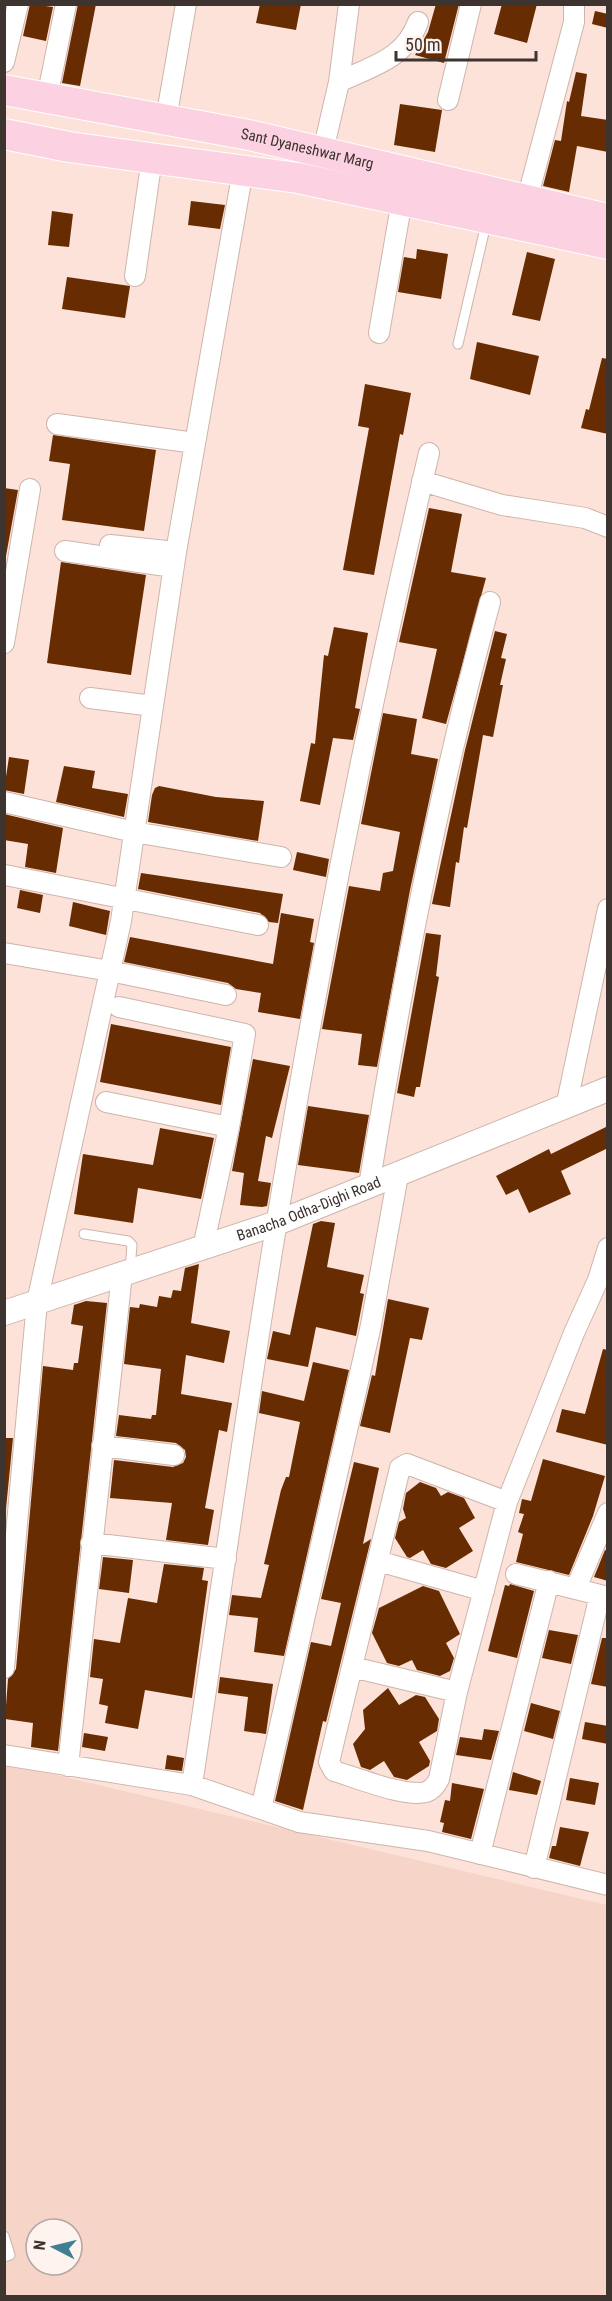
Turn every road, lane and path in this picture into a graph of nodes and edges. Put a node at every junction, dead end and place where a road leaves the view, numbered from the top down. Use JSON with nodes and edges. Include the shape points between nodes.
{"nodes":[{"id":1,"x":18,"y":4,"type":"edge"},
{"id":2,"x":66,"y":4,"type":"edge"},
{"id":3,"x":186,"y":4,"type":"edge"},
{"id":4,"x":349,"y":4,"type":"edge"},
{"id":5,"x":471,"y":4,"type":"edge"},
{"id":6,"x":574,"y":4,"type":"edge"},
{"id":7,"x":418,"y":22,"type":"dead end"},
{"id":8,"x":4,"y":62,"type":"edge"},
{"id":9,"x":339,"y":82,"type":"junction"},
{"id":10,"x":4,"y":90,"type":"edge"},
{"id":11,"x":47,"y":98,"type":"junction"},
{"id":12,"x":448,"y":100,"type":"dead end"},
{"id":13,"x":166,"y":119,"type":"junction"},
{"id":14,"x":4,"y":134,"type":"edge"},
{"id":15,"x":152,"y":158,"type":"junction"},
{"id":16,"x":320,"y":168,"type":"junction"},
{"id":17,"x":243,"y":170,"type":"junction"},
{"id":18,"x":402,"y":200,"type":"junction"},
{"id":19,"x":524,"y":213,"type":"junction"},
{"id":20,"x":487,"y":219,"type":"junction"},
{"id":21,"x":608,"y":219,"type":"edge"},
{"id":22,"x":608,"y":244,"type":"edge"},
{"id":23,"x":135,"y":276,"type":"dead end"},
{"id":24,"x":379,"y":333,"type":"dead end"},
{"id":25,"x":458,"y":344,"type":"dead end"},
{"id":26,"x":57,"y":424,"type":"dead end"},
{"id":27,"x":195,"y":443,"type":"junction"},
{"id":28,"x":429,"y":453,"type":"dead end"},
{"id":29,"x":422,"y":481,"type":"junction"},
{"id":30,"x":30,"y":489,"type":"dead end"},
{"id":31,"x":608,"y":527,"type":"edge"},
{"id":32,"x":66,"y":545,"type":"dead end"},
{"id":33,"x":174,"y":560,"type":"junction"},
{"id":34,"x":490,"y":602,"type":"dead end"},
{"id":35,"x":4,"y":643,"type":"edge"},
{"id":36,"x":90,"y":698,"type":"dead end"},
{"id":37,"x":153,"y":706,"type":"junction"},
{"id":38,"x":4,"y":802,"type":"edge"},
{"id":39,"x":134,"y":832,"type":"junction"},
{"id":40,"x":281,"y":857,"type":"dead end"},
{"id":41,"x":5,"y":875,"type":"edge"},
{"id":42,"x":125,"y":898,"type":"junction"},
{"id":43,"x":608,"y":909,"type":"edge"},
{"id":44,"x":258,"y":925,"type":"dead end"},
{"id":45,"x":4,"y":953,"type":"edge"},
{"id":46,"x":110,"y":971,"type":"junction"},
{"id":47,"x":226,"y":995,"type":"dead end"},
{"id":48,"x":119,"y":1007,"type":"dead end"},
{"id":49,"x":608,"y":1089,"type":"edge"},
{"id":50,"x":106,"y":1102,"type":"dead end"},
{"id":51,"x":566,"y":1107,"type":"junction"},
{"id":52,"x":229,"y":1127,"type":"junction"},
{"id":53,"x":398,"y":1174,"type":"junction"},
{"id":54,"x":369,"y":1186,"type":"junction"},
{"id":55,"x":277,"y":1223,"type":"junction"},
{"id":56,"x":84,"y":1234,"type":"dead end"},
{"id":57,"x":203,"y":1248,"type":"junction"},
{"id":58,"x":608,"y":1248,"type":"edge"},
{"id":59,"x":126,"y":1273,"type":"junction"},
{"id":60,"x":37,"y":1302,"type":"junction"},
{"id":61,"x":4,"y":1313,"type":"edge"},
{"id":62,"x":102,"y":1446,"type":"junction"},
{"id":63,"x":174,"y":1455,"type":"dead end"},
{"id":64,"x":507,"y":1502,"type":"junction"},
{"id":65,"x":608,"y":1513,"type":"edge"},
{"id":66,"x":91,"y":1543,"type":"junction"},
{"id":67,"x":226,"y":1559,"type":"junction"},
{"id":68,"x":378,"y":1561,"type":"junction"},
{"id":69,"x":516,"y":1574,"type":"dead end"},
{"id":70,"x":549,"y":1581,"type":"junction"},
{"id":71,"x":576,"y":1588,"type":"junction"},
{"id":72,"x":484,"y":1591,"type":"junction"},
{"id":73,"x":604,"y":1596,"type":"edge"},
{"id":74,"x":352,"y":1667,"type":"junction"},
{"id":75,"x":4,"y":1668,"type":"edge"},
{"id":76,"x":457,"y":1692,"type":"junction"},
{"id":77,"x":4,"y":1755,"type":"edge"},
{"id":78,"x":68,"y":1767,"type":"junction"},
{"id":79,"x":192,"y":1785,"type":"junction"},
{"id":80,"x":261,"y":1809,"type":"junction"},
{"id":81,"x":480,"y":1854,"type":"junction"},
{"id":82,"x":534,"y":1868,"type":"junction"},
{"id":83,"x":608,"y":1885,"type":"edge"},
{"id":84,"x":4,"y":2236,"type":"edge"},
{"id":85,"x":4,"y":2257,"type":"edge"}],
"edges":[{"from":1,"to":8,"type":"street"},
{"from":2,"to":11,"type":"street"},
{"from":3,"to":13,"type":"street"},
{"from":4,"to":9,"type":"street"},
{"from":5,"to":12,"type":"street"},
{"from":6,"to":19,"type":"street","via":[[574,22]]},
{"from":7,"to":9,"type":"street","via":[[401,51]]},
{"from":9,"to":16,"type":"street"},
{"from":10,"to":11,"type":"main road","name":"Sant Dyaneshwar Marg"},
{"from":11,"to":13,"type":"main road","name":"Sant Dyaneshwar Marg"},
{"from":13,"to":16,"type":"main road","name":"Sant Dyaneshwar Marg","via":[[249,135]]},
{"from":14,"to":15,"type":"main road","name":"Sant Dyaneshwar Marg"},
{"from":15,"to":17,"type":"main road","name":"Sant Dyaneshwar Marg"},
{"from":15,"to":23,"type":"street"},
{"from":16,"to":17,"type":"main road","name":"Sant Dyaneshwar Marg"},
{"from":16,"to":18,"type":"main road","name":"Sant Dyaneshwar Marg"},
{"from":16,"to":19,"type":"main road","name":"Sant Dyaneshwar Marg"},
{"from":17,"to":27,"type":"street"},
{"from":18,"to":20,"type":"main road","name":"Sant Dyaneshwar Marg"},
{"from":18,"to":24,"type":"street"},
{"from":19,"to":20,"type":"main road","name":"Sant Dyaneshwar Marg"},
{"from":19,"to":21,"type":"main road","name":"Sant Dyaneshwar Marg"},
{"from":19,"to":22,"type":"main road","name":"Sant Dyaneshwar Marg"},
{"from":20,"to":25,"type":"lane"},
{"from":26,"to":27,"type":"street"},
{"from":27,"to":33,"type":"street"},
{"from":28,"to":29,"type":"street"},
{"from":29,"to":31,"type":"street","via":[[502,505],[585,518]]},
{"from":29,"to":55,"type":"street","via":[[345,844]]},
{"from":30,"to":35,"type":"street"},
{"from":32,"to":33,"type":"street"},
{"from":33,"to":37,"type":"street"},
{"from":34,"to":54,"type":"street","via":[[455,731],[426,864]]},
{"from":36,"to":37,"type":"street"},
{"from":37,"to":39,"type":"street"},
{"from":38,"to":39,"type":"street"},
{"from":39,"to":40,"type":"street"},
{"from":39,"to":42,"type":"street"},
{"from":41,"to":42,"type":"street"},
{"from":42,"to":44,"type":"street"},
{"from":42,"to":46,"type":"street"},
{"from":43,"to":51,"type":"street"},
{"from":45,"to":46,"type":"street"},
{"from":46,"to":47,"type":"street"},
{"from":46,"to":60,"type":"street"},
{"from":48,"to":52,"type":"street","via":[[245,1034]]},
{"from":49,"to":51,"type":"street","name":"Banacha Odha-Dighi Road"},
{"from":50,"to":52,"type":"street"},
{"from":51,"to":53,"type":"street","name":"Banacha Odha-Dighi Road"},
{"from":52,"to":57,"type":"street"},
{"from":53,"to":54,"type":"street","name":"Banacha Odha-Dighi Road"},
{"from":53,"to":80,"type":"street","via":[[369,1336]]},
{"from":54,"to":55,"type":"street","name":"Banacha Odha-Dighi Road"},
{"from":55,"to":57,"type":"street","name":"Banacha Odha-Dighi Road"},
{"from":55,"to":67,"type":"street"},
{"from":56,"to":59,"type":"lane","via":[[128,1241],[132,1245]]},
{"from":57,"to":59,"type":"street","name":"Banacha Odha-Dighi Road"},
{"from":58,"to":64,"type":"street"},
{"from":59,"to":60,"type":"street","name":"Banacha Odha-Dighi Road"},
{"from":59,"to":62,"type":"street"},
{"from":60,"to":61,"type":"street","name":"Banacha Odha-Dighi Road"},
{"from":60,"to":75,"type":"street"},
{"from":62,"to":63,"type":"street"},
{"from":62,"to":66,"type":"street"},
{"from":64,"to":68,"type":"street","via":[[403,1465]]},
{"from":64,"to":72,"type":"street"},
{"from":65,"to":71,"type":"street"},
{"from":66,"to":67,"type":"street"},
{"from":66,"to":78,"type":"street"},
{"from":67,"to":79,"type":"street"},
{"from":68,"to":72,"type":"street"},
{"from":68,"to":74,"type":"street"},
{"from":69,"to":70,"type":"street"},
{"from":70,"to":71,"type":"street"},
{"from":70,"to":81,"type":"street"},
{"from":71,"to":73,"type":"street"},
{"from":72,"to":76,"type":"street"},
{"from":73,"to":82,"type":"street"},
{"from":74,"to":76,"type":"street"},
{"from":74,"to":76,"type":"street","via":[[330,1768],[411,1793],[425,1792],[440,1779]]},
{"from":77,"to":78,"type":"street"},
{"from":78,"to":79,"type":"street"},
{"from":79,"to":80,"type":"street"},
{"from":80,"to":81,"type":"street","via":[[299,1822],[428,1841]]},
{"from":81,"to":82,"type":"street"},
{"from":82,"to":83,"type":"street"},
{"from":84,"to":85,"type":"lane","via":[[10,2255]]}]}
